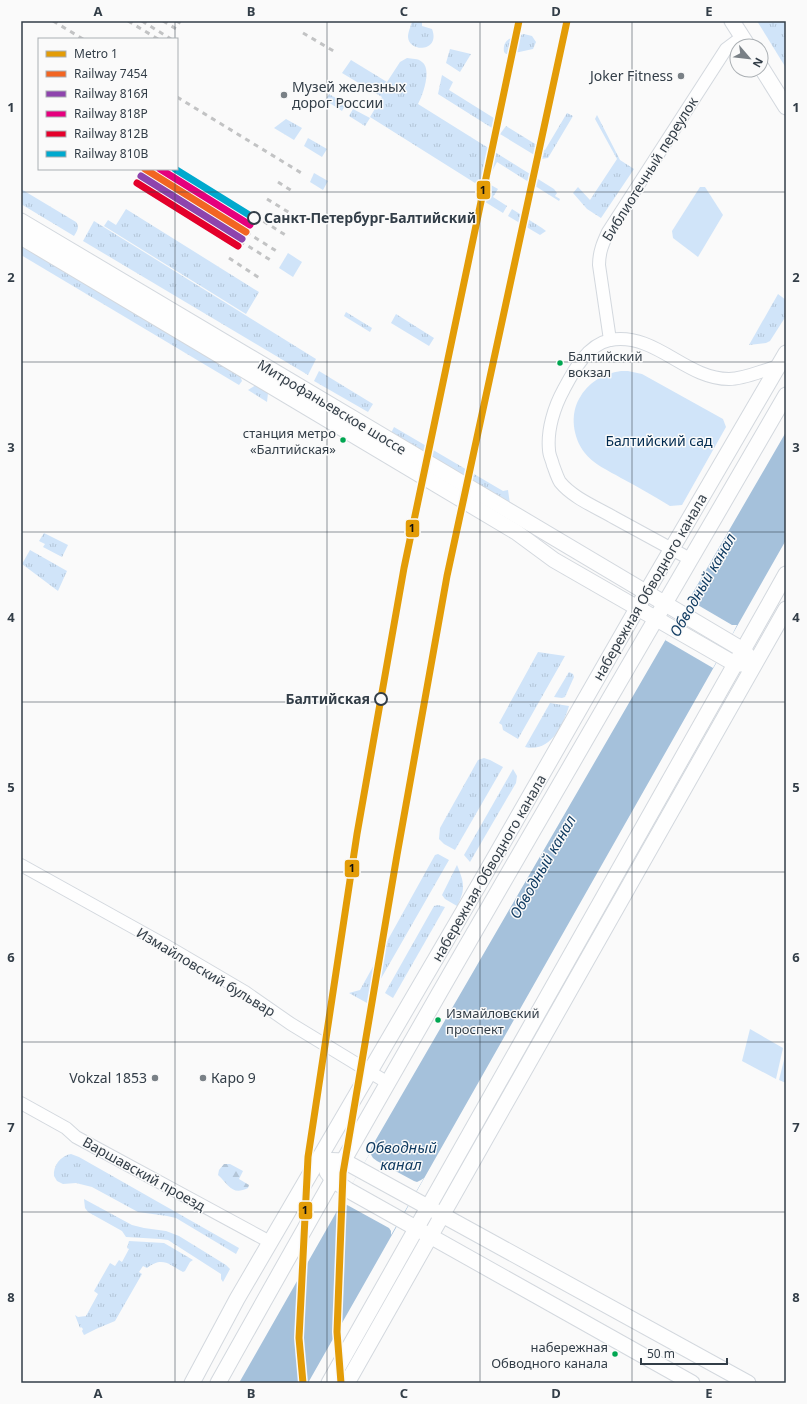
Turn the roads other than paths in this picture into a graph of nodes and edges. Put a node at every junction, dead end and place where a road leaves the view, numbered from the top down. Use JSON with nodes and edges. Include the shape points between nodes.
{"nodes":[{"id":1,"x":732,"y":21,"type":"edge"},
{"id":2,"x":743,"y":38,"type":"edge"},
{"id":3,"x":729,"y":48,"type":"edge"},
{"id":4,"x":768,"y":78,"type":"edge"},
{"id":5,"x":786,"y":107,"type":"edge"},
{"id":6,"x":21,"y":221,"type":"edge"},
{"id":7,"x":21,"y":237,"type":"edge"},
{"id":8,"x":610,"y":340,"type":"junction"},
{"id":9,"x":784,"y":364,"type":"edge"},
{"id":10,"x":786,"y":395,"type":"edge"},
{"id":11,"x":671,"y":549,"type":"junction"},
{"id":12,"x":690,"y":560,"type":"junction"},
{"id":13,"x":786,"y":574,"type":"edge"},
{"id":14,"x":646,"y":593,"type":"junction"},
{"id":15,"x":664,"y":604,"type":"junction"},
{"id":16,"x":638,"y":608,"type":"junction"},
{"id":17,"x":786,"y":609,"type":"edge"},
{"id":18,"x":656,"y":618,"type":"junction"},
{"id":19,"x":743,"y":650,"type":"junction"},
{"id":20,"x":735,"y":664,"type":"junction"},
{"id":21,"x":755,"y":664,"type":"junction"},
{"id":22,"x":21,"y":865,"type":"edge"},
{"id":23,"x":370,"y":1072,"type":"junction"},
{"id":24,"x":388,"y":1082,"type":"junction"},
{"id":25,"x":21,"y":1103,"type":"edge"},
{"id":26,"x":318,"y":1160,"type":"junction"},
{"id":27,"x":344,"y":1161,"type":"junction"},
{"id":28,"x":333,"y":1180,"type":"junction"},
{"id":29,"x":428,"y":1207,"type":"junction"},
{"id":30,"x":443,"y":1215,"type":"junction"},
{"id":31,"x":416,"y":1228,"type":"junction"},
{"id":32,"x":431,"y":1237,"type":"junction"},
{"id":33,"x":270,"y":1242,"type":"junction"},
{"id":34,"x":192,"y":1383,"type":"edge"},
{"id":35,"x":218,"y":1383,"type":"edge"},
{"id":36,"x":329,"y":1383,"type":"edge"},
{"id":37,"x":347,"y":1383,"type":"edge"},
{"id":38,"x":692,"y":1383,"type":"edge"},
{"id":39,"x":748,"y":1383,"type":"edge"}],
"edges":[{"from":1,"to":2,"type":"main road"},
{"from":3,"to":8,"type":"street","name":"Библиотечный переулок","via":[[608,232],[602,246],[599,265]]},
{"from":4,"to":5,"type":"main road"},
{"from":6,"to":14,"type":"main road","name":"Митрофаньевское шоссе"},
{"from":7,"to":16,"type":"main road","name":"Митрофаньевское шоссе","via":[[516,532],[554,560]]},
{"from":8,"to":9,"type":"street","via":[[648,344],[704,374],[718,378],[739,378]]},
{"from":8,"to":11,"type":"street","via":[[596,346],[584,356],[564,389],[550,429],[549,451],[560,481],[579,497]]},
{"from":9,"to":11,"type":"main road","name":"набережная Обводного канала"},
{"from":10,"to":12,"type":"main road","name":"набережная Обводного канала"},
{"from":11,"to":12,"type":"street"},
{"from":11,"to":14,"type":"main road","name":"набережная Обводного канала"},
{"from":12,"to":15,"type":"main road","name":"набережная Обводного канала"},
{"from":13,"to":19,"type":"main road"},
{"from":14,"to":15,"type":"main road","name":"Митрофаньевское шоссе"},
{"from":14,"to":16,"type":"main road","name":"набережная Обводного канала"},
{"from":15,"to":18,"type":"main road","name":"набережная Обводного канала"},
{"from":15,"to":19,"type":"main road","name":"Митрофаньевское шоссе"},
{"from":16,"to":18,"type":"main road","name":"Митрофаньевское шоссе"},
{"from":16,"to":23,"type":"main road","name":"набережная Обводного канала"},
{"from":17,"to":21,"type":"main road"},
{"from":18,"to":20,"type":"main road","name":"Митрофаньевское шоссе"},
{"from":18,"to":24,"type":"main road","name":"набережная Обводного канала"},
{"from":19,"to":20,"type":"main road"},
{"from":19,"to":21,"type":"main road","name":"Митрофаньевское шоссе"},
{"from":20,"to":21,"type":"main road"},
{"from":20,"to":29,"type":"main road"},
{"from":21,"to":30,"type":"main road"},
{"from":22,"to":23,"type":"street","name":"Измайловский бульвар","via":[[238,988],[290,1024]]},
{"from":23,"to":24,"type":"street","name":"Измайловский бульвар"},
{"from":23,"to":26,"type":"main road","name":"набережная Обводного канала"},
{"from":24,"to":27,"type":"main road","name":"набережная Обводного канала"},
{"from":25,"to":33,"type":"street","name":"Варшавский проезд","via":[[66,1128],[76,1137]]},
{"from":26,"to":27,"type":"main road"},
{"from":26,"to":28,"type":"main road"},
{"from":26,"to":33,"type":"main road","name":"набережная Обводного канала"},
{"from":27,"to":28,"type":"main road","name":"набережная Обводного канала"},
{"from":27,"to":29,"type":"main road"},
{"from":28,"to":31,"type":"main road"},
{"from":28,"to":35,"type":"main road","name":"набережная Обводного канала"},
{"from":29,"to":30,"type":"main road"},
{"from":29,"to":31,"type":"main road"},
{"from":30,"to":32,"type":"main road"},
{"from":30,"to":39,"type":"main road"},
{"from":31,"to":32,"type":"main road"},
{"from":31,"to":36,"type":"main road"},
{"from":32,"to":37,"type":"main road"},
{"from":32,"to":38,"type":"main road"},
{"from":33,"to":34,"type":"main road","name":"набережная Обводного канала"}]}
